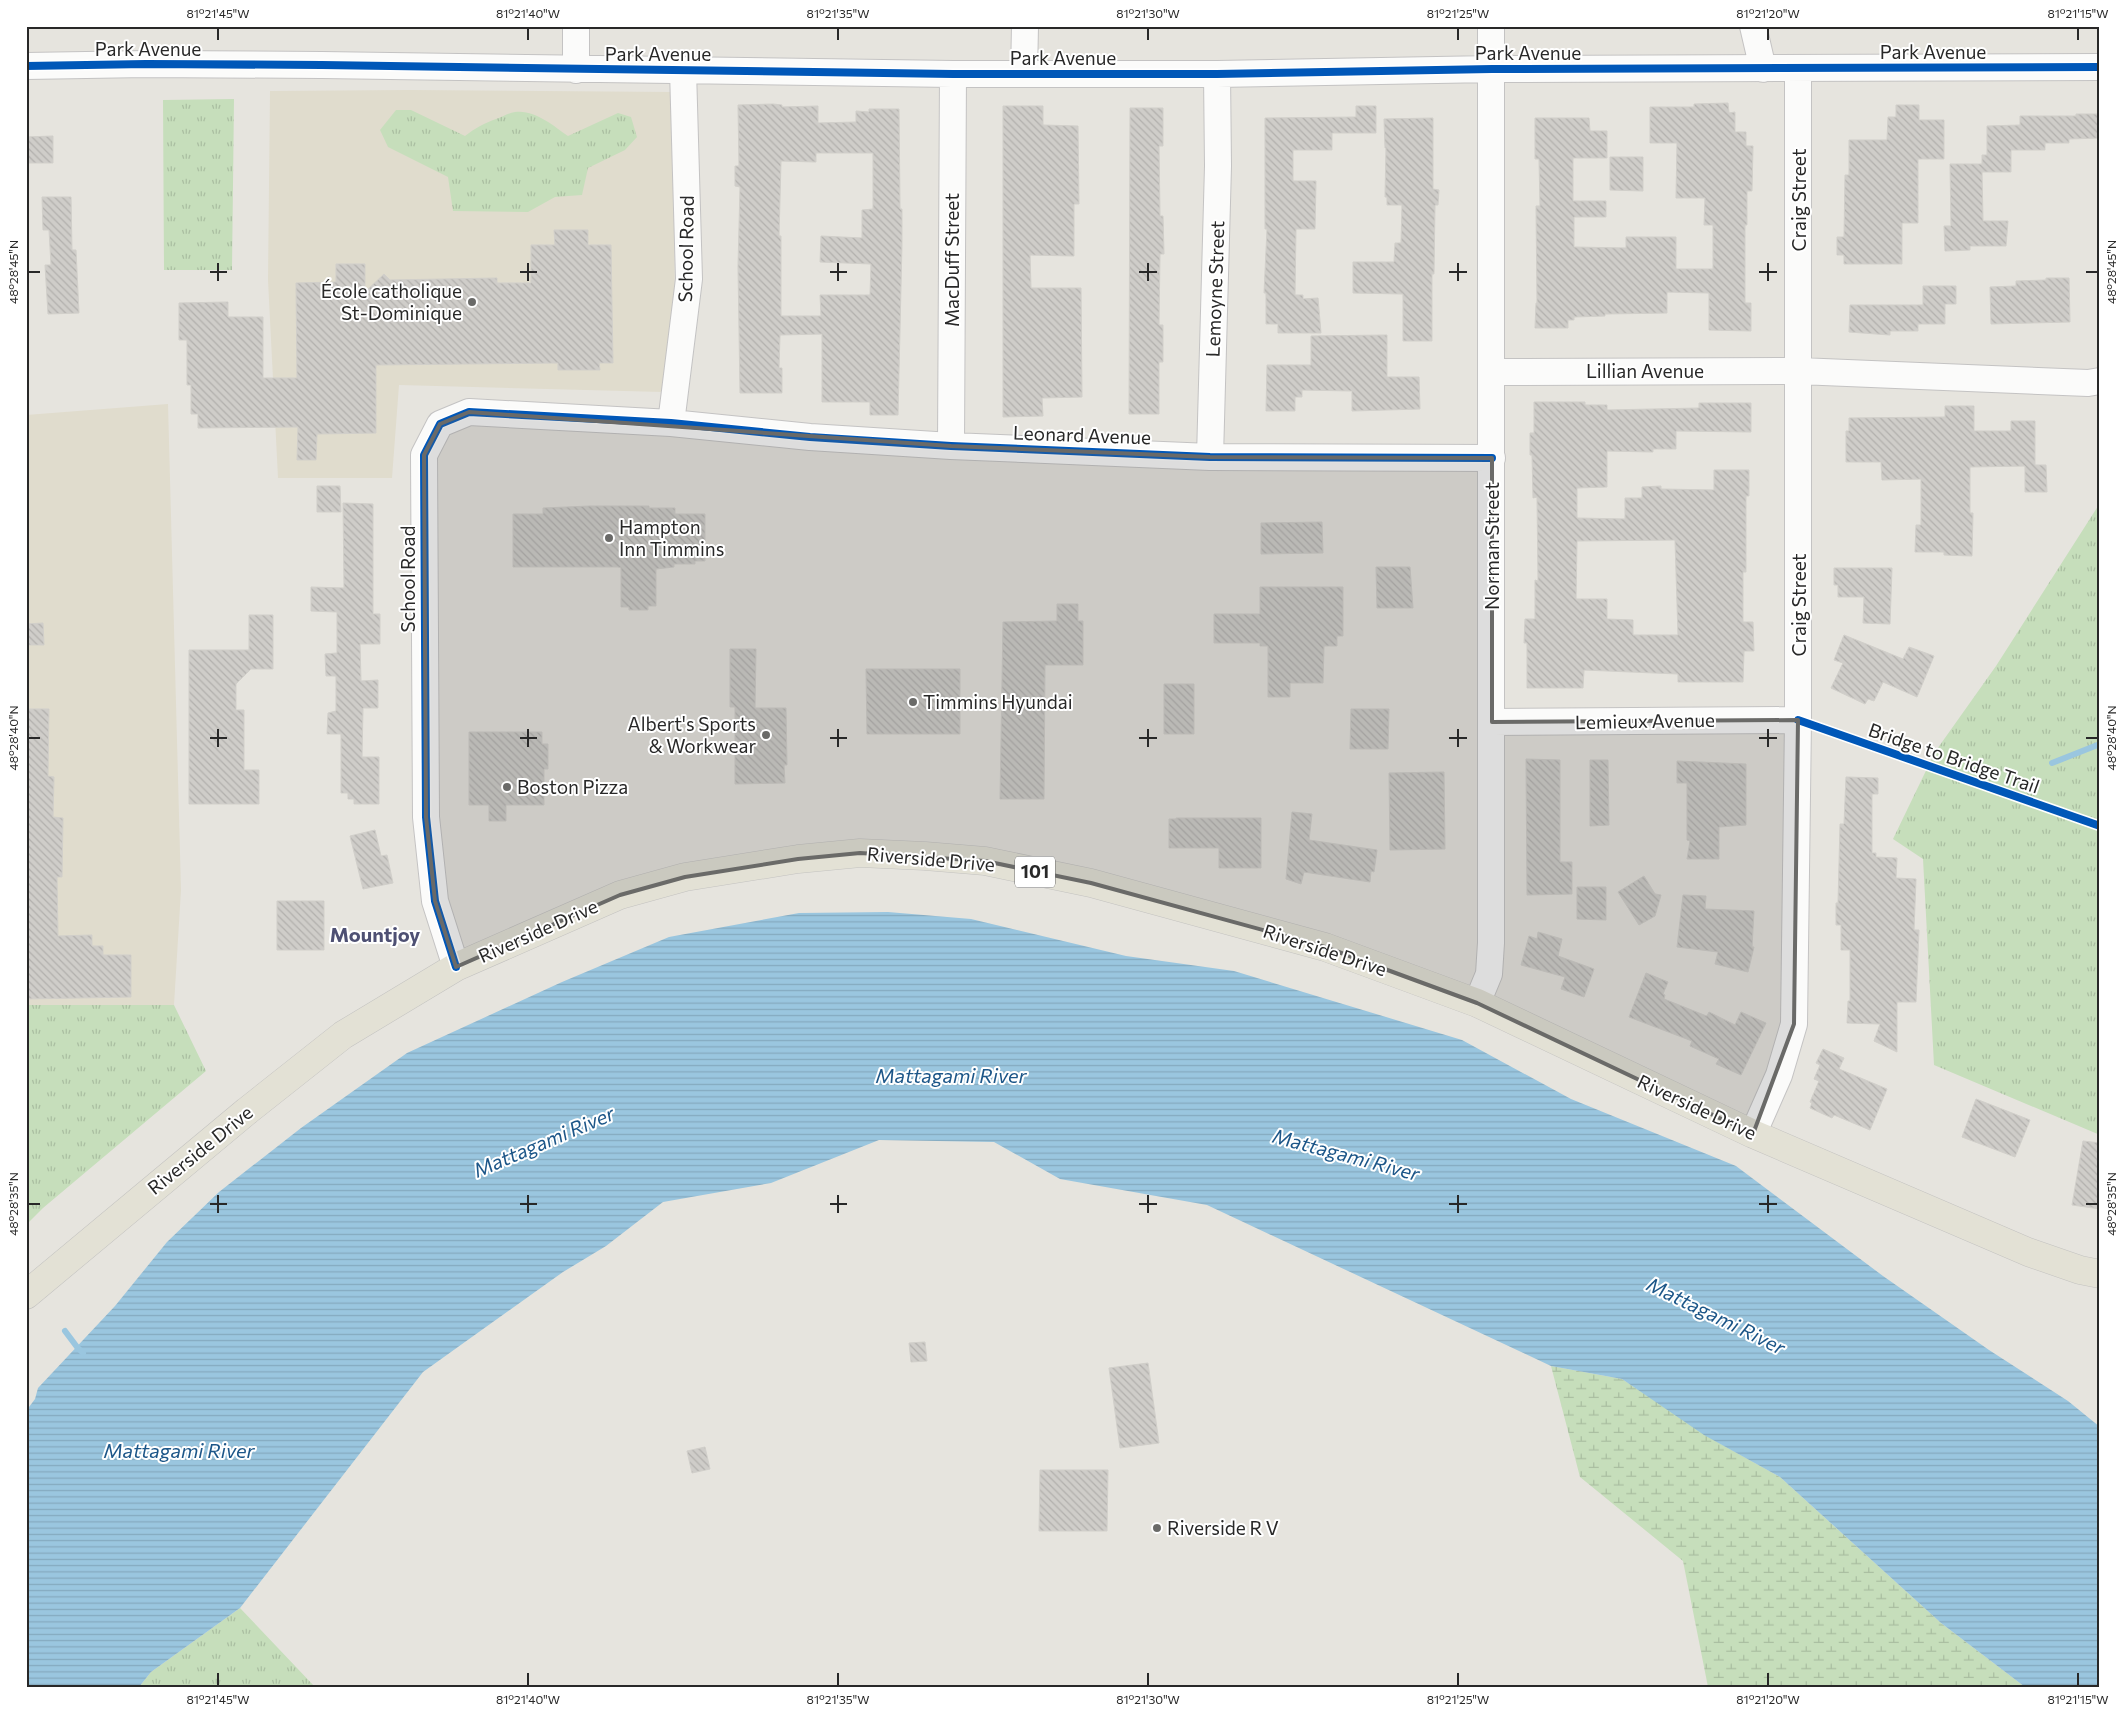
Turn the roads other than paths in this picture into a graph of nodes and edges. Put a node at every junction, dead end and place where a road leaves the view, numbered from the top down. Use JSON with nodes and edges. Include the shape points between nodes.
{"nodes":[{"id":1,"x":576,"y":26,"type":"edge"},
{"id":2,"x":1025,"y":26,"type":"edge"},
{"id":3,"x":1491,"y":26,"type":"edge"},
{"id":4,"x":1753,"y":26,"type":"edge"},
{"id":5,"x":26,"y":66,"type":"edge"},
{"id":6,"x":2100,"y":67,"type":"edge"},
{"id":7,"x":1492,"y":69,"type":"junction"},
{"id":8,"x":1763,"y":69,"type":"junction"},
{"id":9,"x":1798,"y":69,"type":"junction"},
{"id":10,"x":576,"y":70,"type":"junction"},
{"id":11,"x":684,"y":70,"type":"junction"},
{"id":12,"x":954,"y":74,"type":"junction"},
{"id":13,"x":1024,"y":74,"type":"junction"},
{"id":14,"x":1217,"y":74,"type":"junction"},
{"id":15,"x":1799,"y":371,"type":"junction"},
{"id":16,"x":1491,"y":372,"type":"junction"},
{"id":17,"x":2100,"y":381,"type":"edge"},
{"id":18,"x":671,"y":423,"type":"junction"},
{"id":19,"x":952,"y":446,"type":"junction"},
{"id":20,"x":1210,"y":457,"type":"junction"},
{"id":21,"x":1492,"y":458,"type":"junction"},
{"id":22,"x":1798,"y":720,"type":"junction"},
{"id":23,"x":1492,"y":722,"type":"junction"},
{"id":24,"x":456,"y":967,"type":"junction"},
{"id":25,"x":1477,"y":1003,"type":"junction"},
{"id":26,"x":1753,"y":1134,"type":"junction"},
{"id":27,"x":2100,"y":1274,"type":"edge"},
{"id":28,"x":26,"y":1295,"type":"edge"}],
"edges":[{"from":1,"to":10,"type":"street"},
{"from":2,"to":13,"type":"street"},
{"from":3,"to":7,"type":"street","name":"Norman Street"},
{"from":4,"to":8,"type":"street"},
{"from":5,"to":10,"type":"street","name":"Park Avenue","via":[[322,65]]},
{"from":6,"to":9,"type":"street","name":"Park Avenue"},
{"from":7,"to":8,"type":"street","name":"Park Avenue"},
{"from":7,"to":14,"type":"street","name":"Park Avenue"},
{"from":7,"to":16,"type":"street","name":"Norman Street"},
{"from":8,"to":9,"type":"street","name":"Park Avenue"},
{"from":9,"to":15,"type":"street","name":"Craig Street"},
{"from":10,"to":11,"type":"street","name":"Park Avenue"},
{"from":11,"to":12,"type":"street","name":"Park Avenue"},
{"from":11,"to":18,"type":"street","name":"School Road","via":[[689,279]]},
{"from":12,"to":13,"type":"street","name":"Park Avenue"},
{"from":12,"to":19,"type":"street","name":"MacDuff Street"},
{"from":13,"to":14,"type":"street","name":"Park Avenue"},
{"from":14,"to":20,"type":"street","name":"Lemoyne Street"},
{"from":15,"to":16,"type":"street","name":"Lillian Avenue"},
{"from":15,"to":17,"type":"street"},
{"from":15,"to":22,"type":"street","name":"Craig Street"},
{"from":16,"to":21,"type":"street","name":"Norman Street"},
{"from":18,"to":19,"type":"street","name":"Leonard Avenue","via":[[810,438]]},
{"from":18,"to":24,"type":"street","name":"School Road","via":[[469,412],[440,424],[424,455],[426,817],[435,901]]},
{"from":19,"to":20,"type":"street","name":"Leonard Avenue"},
{"from":20,"to":21,"type":"street","name":"Leonard Avenue"},
{"from":21,"to":23,"type":"street","name":"Norman Street"},
{"from":22,"to":23,"type":"street","name":"Lemieux Avenue"},
{"from":22,"to":26,"type":"street","name":"Craig Street","via":[[1794,1024],[1779,1075]]},
{"from":23,"to":25,"type":"street","name":"Norman Street","via":[[1490,965]]},
{"from":24,"to":25,"type":"main road","name":"Riverside Drive","number":"101","via":[[620,895],[685,878],[798,859],[860,853],[985,861],[1090,883],[1325,947]]},
{"from":24,"to":28,"type":"main road","name":"Riverside Drive","number":"101","via":[[343,1035],[239,1117]]},
{"from":25,"to":26,"type":"main road","name":"Riverside Drive","number":"101"},
{"from":26,"to":27,"type":"main road","name":"Riverside Drive","number":"101","via":[[2028,1252]]}]}
